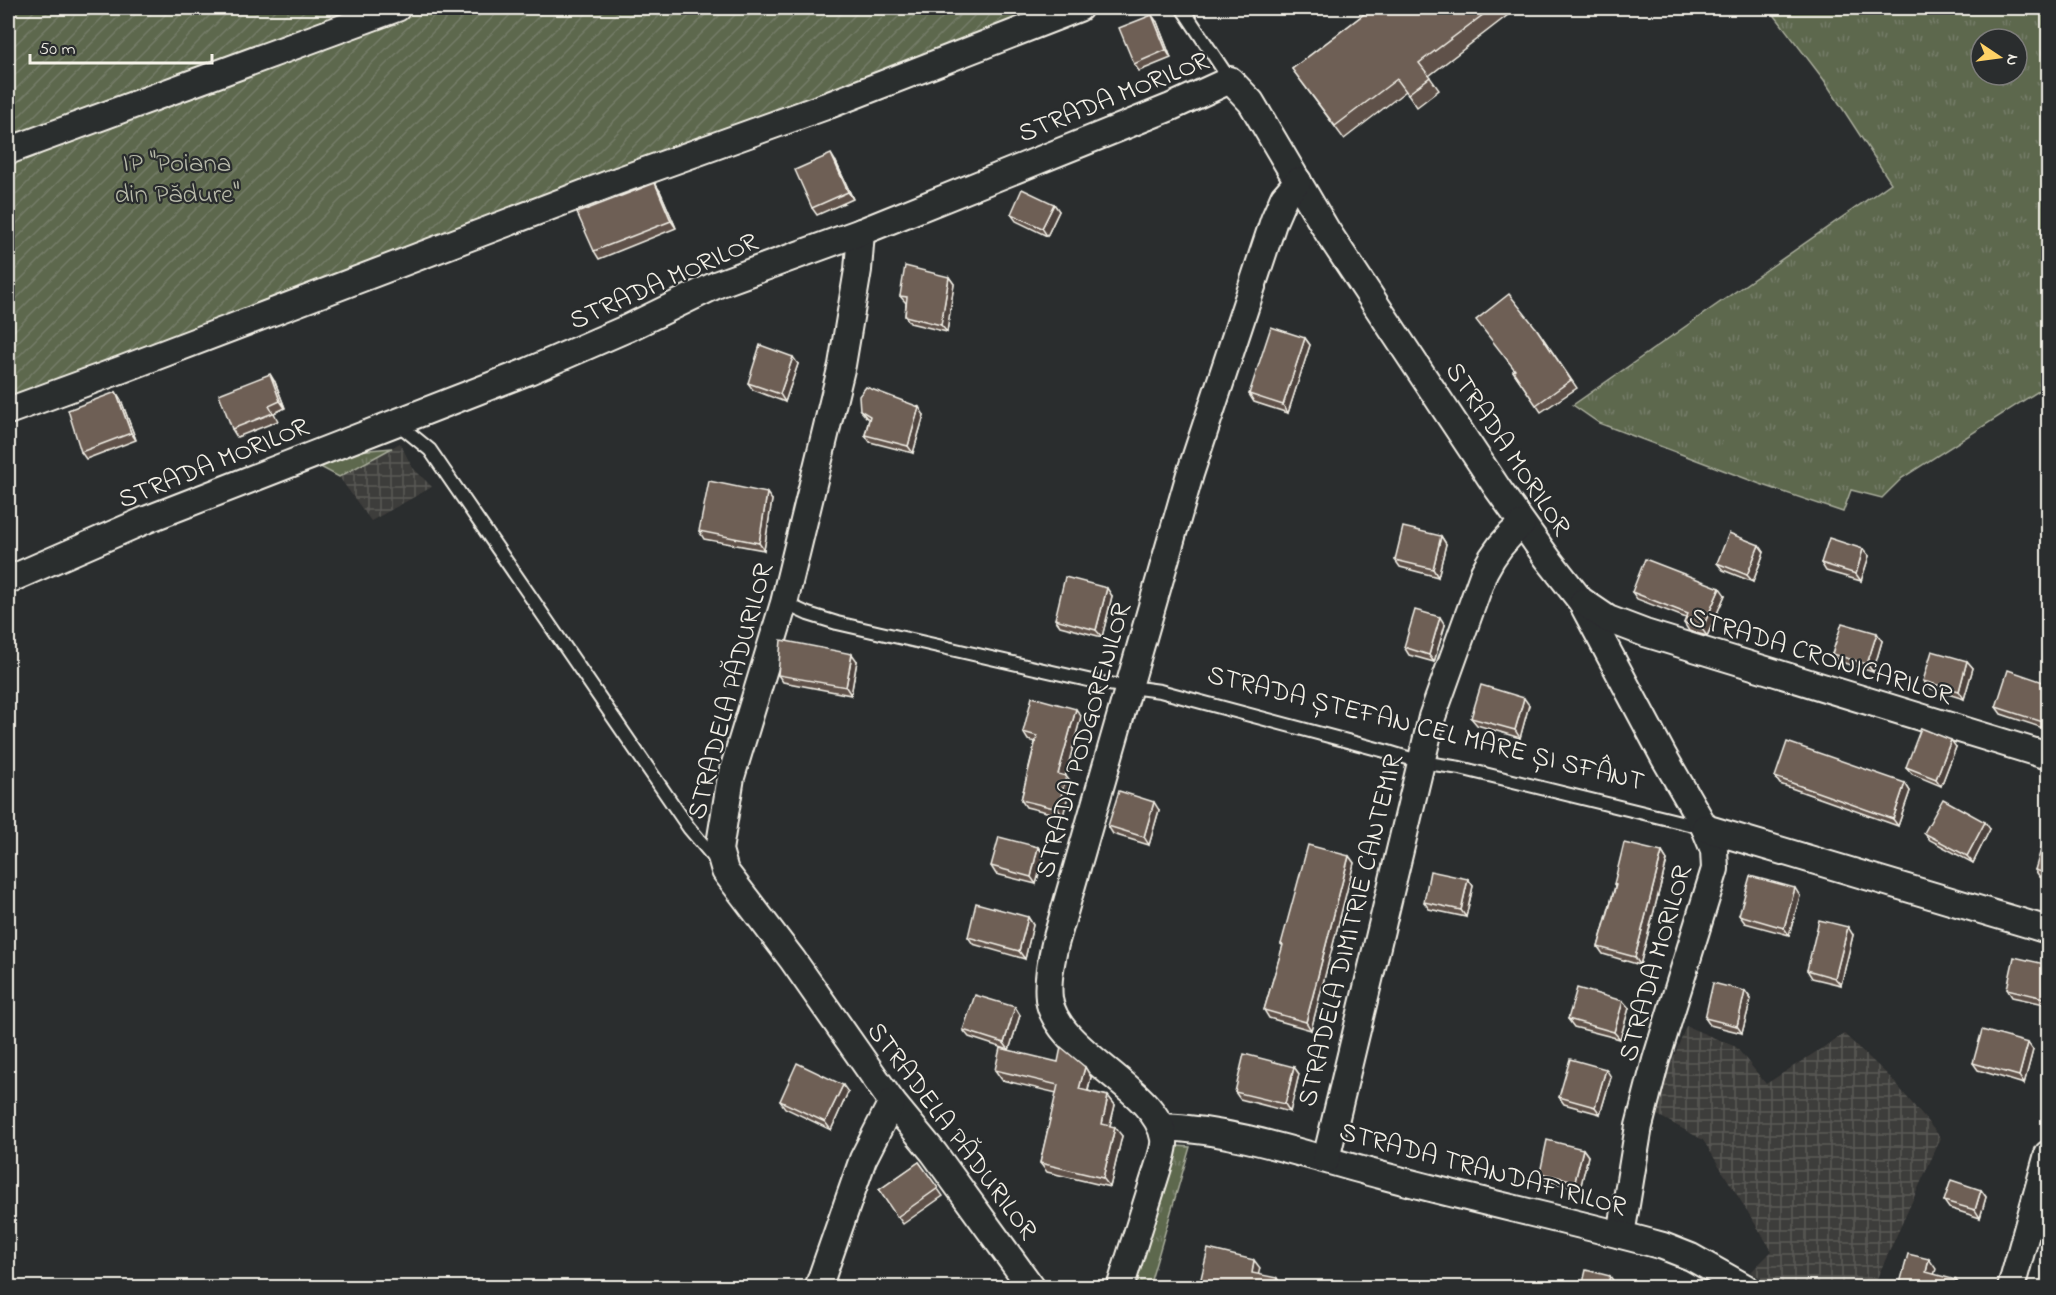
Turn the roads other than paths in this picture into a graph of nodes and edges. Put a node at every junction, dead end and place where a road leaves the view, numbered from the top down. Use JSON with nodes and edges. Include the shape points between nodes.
{"nodes":[{"id":1,"x":397,"y":8,"type":"edge"},
{"id":2,"x":1079,"y":8,"type":"edge"},
{"id":3,"x":1182,"y":8,"type":"edge"},
{"id":4,"x":1230,"y":80,"type":"junction"},
{"id":5,"x":8,"y":152,"type":"edge"},
{"id":6,"x":1298,"y":181,"type":"junction"},
{"id":7,"x":861,"y":232,"type":"junction"},
{"id":8,"x":8,"y":411,"type":"edge"},
{"id":9,"x":396,"y":422,"type":"junction"},
{"id":10,"x":1522,"y":524,"type":"junction"},
{"id":11,"x":8,"y":580,"type":"edge"},
{"id":12,"x":1581,"y":601,"type":"junction"},
{"id":13,"x":784,"y":603,"type":"junction"},
{"id":14,"x":1128,"y":686,"type":"junction"},
{"id":15,"x":2049,"y":756,"type":"edge"},
{"id":16,"x":1421,"y":762,"type":"junction"},
{"id":17,"x":1705,"y":828,"type":"junction"},
{"id":18,"x":725,"y":871,"type":"junction"},
{"id":19,"x":2049,"y":930,"type":"edge"},
{"id":20,"x":892,"y":1102,"type":"junction"},
{"id":21,"x":1162,"y":1127,"type":"junction"},
{"id":22,"x":2049,"y":1154,"type":"edge"},
{"id":23,"x":1326,"y":1159,"type":"junction"},
{"id":24,"x":2044,"y":1189,"type":"edge"},
{"id":25,"x":1621,"y":1235,"type":"junction"},
{"id":26,"x":818,"y":1287,"type":"edge"},
{"id":27,"x":1032,"y":1287,"type":"edge"},
{"id":28,"x":1120,"y":1287,"type":"edge"},
{"id":29,"x":1746,"y":1287,"type":"edge"},
{"id":30,"x":2011,"y":1287,"type":"edge"}],
"edges":[{"from":1,"to":5,"type":"street"},
{"from":2,"to":8,"type":"street"},
{"from":3,"to":4,"type":"lane"},
{"from":4,"to":6,"type":"street","name":"STRADA MORILOR","via":[[1251,102]]},
{"from":4,"to":7,"type":"street","name":"STRADA MORILOR"},
{"from":6,"to":10,"type":"street","name":"STRADA MORILOR"},
{"from":6,"to":14,"type":"street","name":"STRADA PODGORENILOR","via":[[1284,197],[1262,253],[1190,474]]},
{"from":7,"to":9,"type":"street","name":"STRADA MORILOR","via":[[718,284],[540,366]]},
{"from":7,"to":13,"type":"street","name":"STRADELA PĂDURILOR","via":[[842,365]]},
{"from":9,"to":11,"type":"street","name":"STRADA MORILOR","via":[[148,519]]},
{"from":9,"to":18,"type":"lane","via":[[430,450],[689,828]]},
{"from":10,"to":12,"type":"street","name":"STRADA MORILOR"},
{"from":10,"to":16,"type":"street","name":"STRADELA DIMITRIE CANTEMIR","via":[[1492,555],[1484,572],[1432,717]]},
{"from":12,"to":15,"type":"street","name":"STRADA CRONICARILOR","via":[[1608,619],[1645,633]]},
{"from":12,"to":17,"type":"street","name":"STRADA MORILOR"},
{"from":13,"to":14,"type":"lane","name":"STRADA ȘTEFAN CEL MARE ȘI SFÂNT","via":[[837,623]]},
{"from":13,"to":18,"type":"street","name":"STRADELA PĂDURILOR","via":[[731,777],[719,850]]},
{"from":14,"to":16,"type":"lane","name":"STRADA ȘTEFAN CEL MARE ȘI SFÂNT","via":[[1160,691]]},
{"from":14,"to":21,"type":"street","name":"STRADA PODGORENILOR","via":[[1055,944],[1049,1001],[1059,1024],[1148,1107]]},
{"from":16,"to":17,"type":"lane","name":"STRADA ȘTEFAN CEL MARE ȘI SFÂNT"},
{"from":16,"to":23,"type":"street","name":"STRADELA DIMITRIE CANTEMIR"},
{"from":17,"to":19,"type":"street","name":"STRADA ȘTEFAN CEL MARE ȘI SFÂNT"},
{"from":17,"to":25,"type":"street","name":"STRADA MORILOR","via":[[1714,850],[1715,869],[1639,1126]]},
{"from":18,"to":20,"type":"street","name":"STRADELA PĂDURILOR"},
{"from":20,"to":26,"type":"street","via":[[862,1159]]},
{"from":20,"to":27,"type":"street","name":"STRADELA PĂDURILOR"},
{"from":21,"to":23,"type":"street","name":"STRADA TRANDAFIRILOR","via":[[1194,1128]]},
{"from":21,"to":28,"type":"street","via":[[1165,1142],[1161,1161]]},
{"from":22,"to":24,"type":"street"},
{"from":23,"to":25,"type":"street","name":"STRADA TRANDAFIRILOR"},
{"from":24,"to":30,"type":"street"},
{"from":25,"to":29,"type":"street","name":"STRADA TRANDAFIRILOR","via":[[1691,1257]]}]}
